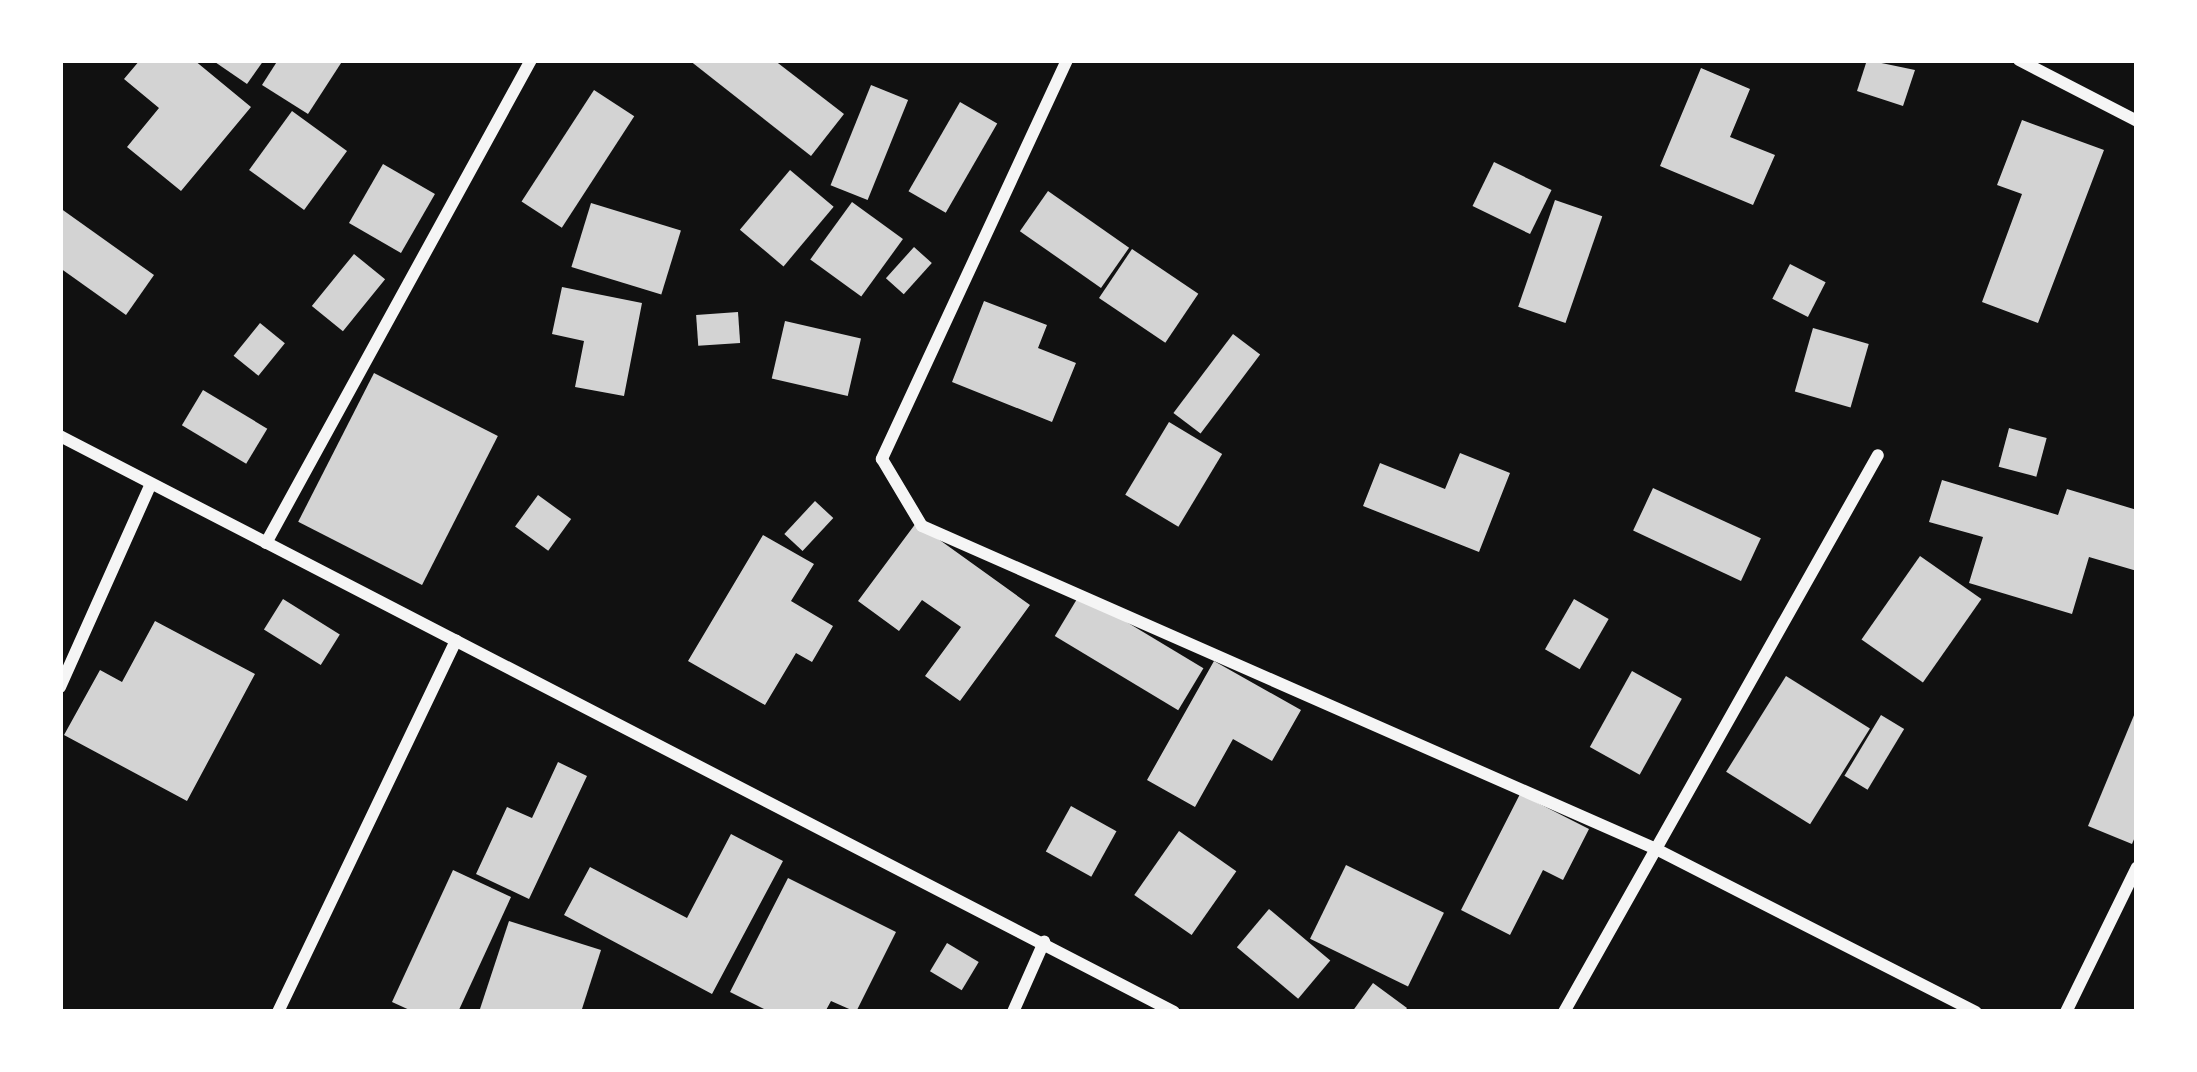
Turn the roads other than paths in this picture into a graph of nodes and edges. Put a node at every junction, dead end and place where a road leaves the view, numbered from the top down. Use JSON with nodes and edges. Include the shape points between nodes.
{"nodes":[{"id":1,"x":530,"y":60,"type":"edge"},
{"id":2,"x":1067,"y":60,"type":"edge"},
{"id":3,"x":2019,"y":60,"type":"edge"},
{"id":4,"x":2137,"y":121,"type":"edge"},
{"id":5,"x":60,"y":436,"type":"edge"},
{"id":6,"x":1878,"y":455,"type":"dead end"},
{"id":7,"x":151,"y":484,"type":"junction"},
{"id":8,"x":266,"y":543,"type":"junction"},
{"id":9,"x":456,"y":640,"type":"junction"},
{"id":10,"x":60,"y":687,"type":"edge"},
{"id":11,"x":1656,"y":849,"type":"junction"},
{"id":12,"x":2137,"y":867,"type":"edge"},
{"id":13,"x":1044,"y":942,"type":"junction"},
{"id":14,"x":278,"y":1012,"type":"edge"},
{"id":15,"x":1013,"y":1012,"type":"edge"},
{"id":16,"x":1174,"y":1012,"type":"edge"},
{"id":17,"x":1564,"y":1012,"type":"edge"},
{"id":18,"x":1976,"y":1012,"type":"edge"},
{"id":19,"x":2066,"y":1012,"type":"edge"}],
"edges":[{"from":1,"to":8,"type":"street"},
{"from":2,"to":11,"type":"street","via":[[883,459],[922,526]]},
{"from":3,"to":4,"type":"street"},
{"from":5,"to":7,"type":"street"},
{"from":6,"to":11,"type":"street"},
{"from":7,"to":8,"type":"street"},
{"from":7,"to":10,"type":"street"},
{"from":8,"to":9,"type":"street"},
{"from":9,"to":13,"type":"street"},
{"from":9,"to":14,"type":"street"},
{"from":11,"to":17,"type":"street"},
{"from":11,"to":18,"type":"street"},
{"from":12,"to":19,"type":"street"},
{"from":13,"to":15,"type":"street"},
{"from":13,"to":16,"type":"street"}]}
